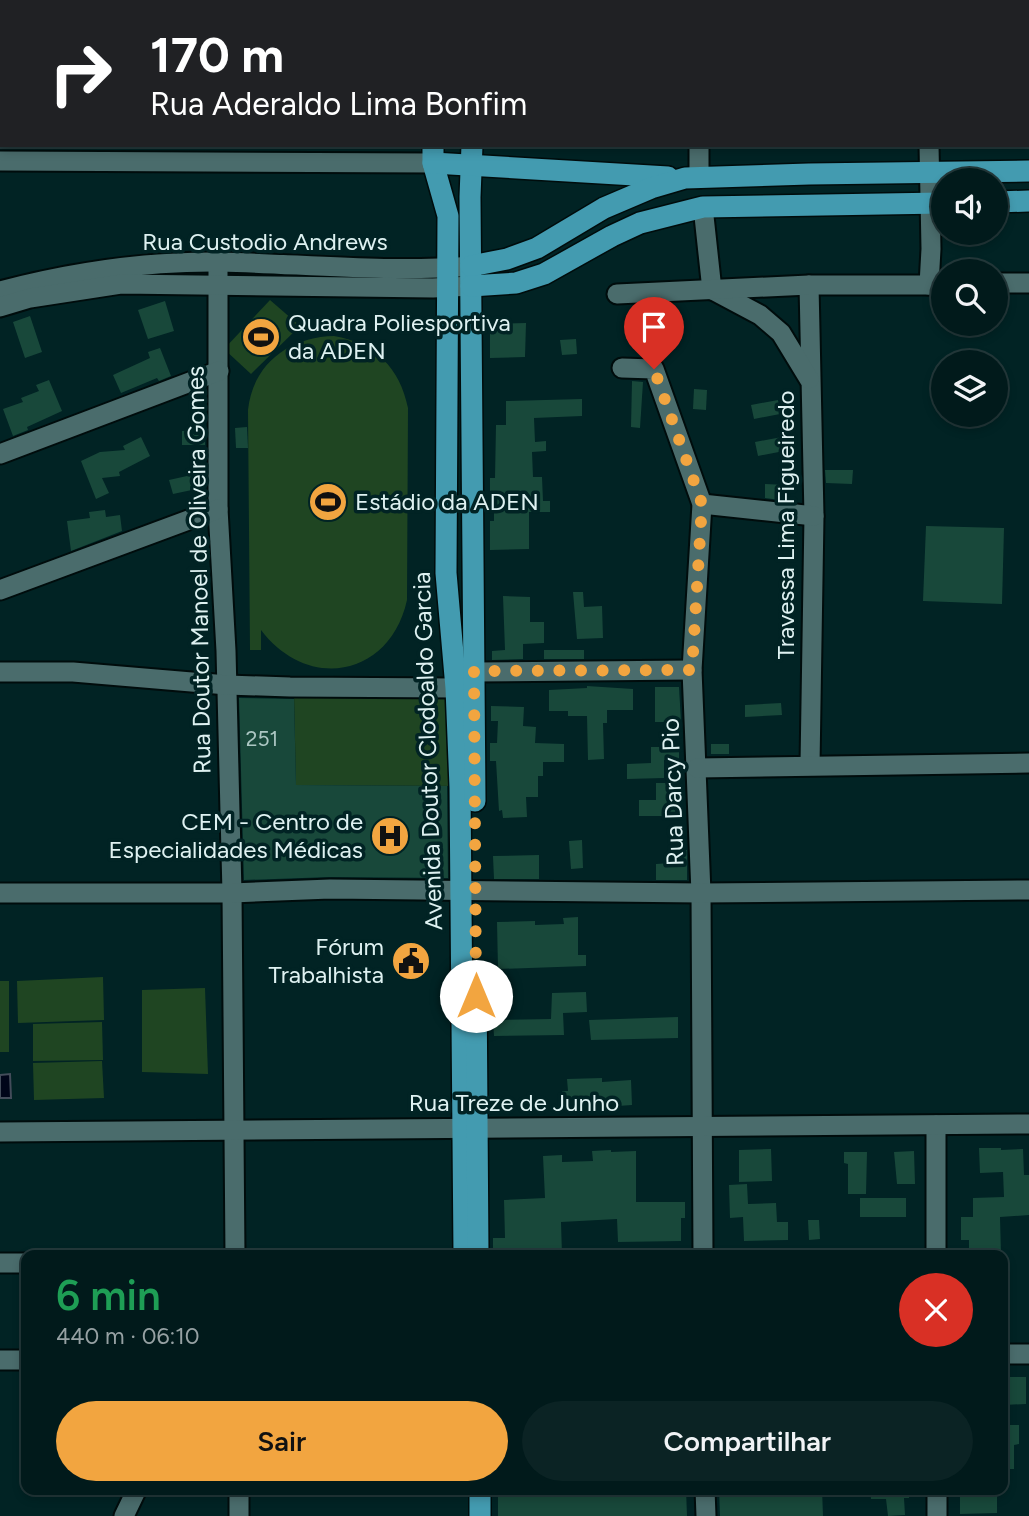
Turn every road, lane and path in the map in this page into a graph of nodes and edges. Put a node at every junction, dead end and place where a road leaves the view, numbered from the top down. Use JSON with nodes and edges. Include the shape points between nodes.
{"nodes":[{"id":1,"x":699,"y":147,"type":"edge"},
{"id":2,"x":929,"y":147,"type":"edge"},
{"id":3,"x":433,"y":154,"type":"edge"},
{"id":4,"x":472,"y":155,"type":"edge"},
{"id":5,"x":0,"y":161,"type":"edge"},
{"id":6,"x":1029,"y":171,"type":"edge"},
{"id":7,"x":929,"y":172,"type":"junction"},
{"id":8,"x":809,"y":174,"type":"junction"},
{"id":9,"x":692,"y":178,"type":"junction"},
{"id":10,"x":931,"y":181,"type":"edge"},
{"id":11,"x":1029,"y":201,"type":"edge"},
{"id":12,"x":1008,"y":202,"type":"edge"},
{"id":13,"x":931,"y":203,"type":"edge"},
{"id":14,"x":809,"y":206,"type":"junction"},
{"id":15,"x":703,"y":208,"type":"junction"},
{"id":16,"x":218,"y":262,"type":"junction"},
{"id":17,"x":471,"y":276,"type":"junction"},
{"id":18,"x":448,"y":278,"type":"junction"},
{"id":19,"x":1029,"y":283,"type":"edge"},
{"id":20,"x":218,"y":284,"type":"junction"},
{"id":21,"x":1008,"y":284,"type":"edge"},
{"id":22,"x":809,"y":285,"type":"junction"},
{"id":23,"x":931,"y":285,"type":"edge"},
{"id":24,"x":775,"y":287,"type":"junction"},
{"id":25,"x":712,"y":290,"type":"junction"},
{"id":26,"x":0,"y":291,"type":"edge"},
{"id":27,"x":617,"y":294,"type":"dead end"},
{"id":28,"x":0,"y":307,"type":"edge"},
{"id":29,"x":760,"y":315,"type":"junction"},
{"id":30,"x":622,"y":368,"type":"dead end"},
{"id":31,"x":219,"y":371,"type":"junction"},
{"id":32,"x":810,"y":381,"type":"junction"},
{"id":33,"x":447,"y":449,"type":"junction"},
{"id":34,"x":472,"y":449,"type":"junction"},
{"id":35,"x":0,"y":454,"type":"edge"},
{"id":36,"x":447,"y":481,"type":"junction"},
{"id":37,"x":472,"y":481,"type":"junction"},
{"id":38,"x":702,"y":504,"type":"junction"},
{"id":39,"x":218,"y":509,"type":"junction"},
{"id":40,"x":814,"y":516,"type":"junction"},
{"id":41,"x":0,"y":590,"type":"edge"},
{"id":42,"x":692,"y":670,"type":"junction"},
{"id":43,"x":474,"y":671,"type":"junction"},
{"id":44,"x":0,"y":672,"type":"edge"},
{"id":45,"x":227,"y":685,"type":"junction"},
{"id":46,"x":456,"y":688,"type":"junction"},
{"id":47,"x":1029,"y":764,"type":"edge"},
{"id":48,"x":810,"y":765,"type":"junction"},
{"id":49,"x":697,"y":768,"type":"junction"},
{"id":50,"x":468,"y":890,"type":"junction"},
{"id":51,"x":1029,"y":890,"type":"edge"},
{"id":52,"x":0,"y":893,"type":"edge"},
{"id":53,"x":232,"y":893,"type":"junction"},
{"id":54,"x":701,"y":893,"type":"junction"},
{"id":55,"x":1029,"y":1124,"type":"edge"},
{"id":56,"x":936,"y":1125,"type":"junction"},
{"id":57,"x":702,"y":1126,"type":"junction"},
{"id":58,"x":470,"y":1128,"type":"junction"},
{"id":59,"x":235,"y":1130,"type":"junction"},
{"id":60,"x":0,"y":1132,"type":"edge"},
{"id":61,"x":235,"y":1250,"type":"edge"},
{"id":62,"x":464,"y":1250,"type":"edge"},
{"id":63,"x":478,"y":1250,"type":"edge"},
{"id":64,"x":703,"y":1250,"type":"edge"},
{"id":65,"x":936,"y":1250,"type":"edge"},
{"id":66,"x":21,"y":1262,"type":"edge"},
{"id":67,"x":0,"y":1263,"type":"edge"},
{"id":68,"x":1008,"y":1354,"type":"edge"},
{"id":69,"x":1029,"y":1354,"type":"edge"},
{"id":70,"x":0,"y":1360,"type":"edge"},
{"id":71,"x":21,"y":1360,"type":"edge"},
{"id":72,"x":134,"y":1495,"type":"edge"},
{"id":73,"x":239,"y":1495,"type":"edge"},
{"id":74,"x":466,"y":1495,"type":"edge"},
{"id":75,"x":480,"y":1495,"type":"edge"},
{"id":76,"x":705,"y":1495,"type":"edge"},
{"id":77,"x":937,"y":1495,"type":"edge"},
{"id":78,"x":124,"y":1516,"type":"edge"},
{"id":79,"x":240,"y":1516,"type":"edge"},
{"id":80,"x":466,"y":1516,"type":"edge"},
{"id":81,"x":480,"y":1516,"type":"edge"},
{"id":82,"x":706,"y":1516,"type":"edge"},
{"id":83,"x":937,"y":1516,"type":"edge"}],
"edges":[{"from":1,"to":9,"type":"street"},
{"from":2,"to":7,"type":"street"},
{"from":3,"to":4,"type":"main road"},
{"from":3,"to":5,"type":"street"},
{"from":3,"to":18,"type":"main road","name":"Avenida Doutor Clodoaldo Garcia","via":[[448,216]]},
{"from":4,"to":9,"type":"main road"},
{"from":4,"to":17,"type":"main road","name":"Avenida Doutor Clodoaldo Garcia"},
{"from":6,"to":7,"type":"main road"},
{"from":7,"to":8,"type":"main road"},
{"from":7,"to":10,"type":"street"},
{"from":8,"to":9,"type":"main road"},
{"from":8,"to":14,"type":"main road"},
{"from":9,"to":17,"type":"main road","via":[[651,188],[604,208],[537,248]]},
{"from":11,"to":12,"type":"main road"},
{"from":13,"to":14,"type":"main road"},
{"from":14,"to":15,"type":"main road"},
{"from":15,"to":17,"type":"main road","via":[[640,223],[544,274],[516,283]]},
{"from":15,"to":25,"type":"street"},
{"from":16,"to":18,"type":"street","name":"Rua Custodio Andrews"},
{"from":16,"to":20,"type":"street","name":"Rua Doutor Manoel de Oliveira Gomes"},
{"from":16,"to":26,"type":"street","name":"Rua Custodio Andrews","via":[[123,266]]},
{"from":17,"to":18,"type":"street"},
{"from":17,"to":34,"type":"main road","name":"Avenida Doutor Clodoaldo Garcia"},
{"from":18,"to":20,"type":"street"},
{"from":18,"to":33,"type":"main road","name":"Avenida Doutor Clodoaldo Garcia"},
{"from":19,"to":21,"type":"street"},
{"from":20,"to":28,"type":"street","via":[[121,284]]},
{"from":20,"to":31,"type":"street","name":"Rua Doutor Manoel de Oliveira Gomes"},
{"from":22,"to":23,"type":"street"},
{"from":22,"to":24,"type":"street"},
{"from":22,"to":32,"type":"street","name":"Travessa Lima Figueiredo"},
{"from":24,"to":25,"type":"street"},
{"from":24,"to":29,"type":"street","via":[[765,297]]},
{"from":25,"to":27,"type":"street"},
{"from":25,"to":29,"type":"street"},
{"from":29,"to":32,"type":"street","via":[[781,333]]},
{"from":30,"to":38,"type":"street","name":"Rua Darcy Pio","via":[[654,369]]},
{"from":31,"to":35,"type":"street"},
{"from":31,"to":39,"type":"street","name":"Rua Doutor Manoel de Oliveira Gomes"},
{"from":32,"to":40,"type":"street","name":"Travessa Lima Figueiredo"},
{"from":33,"to":34,"type":"main road"},
{"from":33,"to":36,"type":"main road","name":"Avenida Doutor Clodoaldo Garcia"},
{"from":34,"to":37,"type":"main road","name":"Avenida Doutor Clodoaldo Garcia"},
{"from":36,"to":37,"type":"main road"},
{"from":36,"to":46,"type":"main road","name":"Avenida Doutor Clodoaldo Garcia","via":[[446,573]]},
{"from":37,"to":43,"type":"main road","name":"Avenida Doutor Clodoaldo Garcia"},
{"from":38,"to":40,"type":"street"},
{"from":38,"to":42,"type":"street","name":"Rua Darcy Pio"},
{"from":39,"to":41,"type":"street"},
{"from":39,"to":45,"type":"street","name":"Rua Doutor Manoel de Oliveira Gomes"},
{"from":40,"to":48,"type":"street","name":"Travessa Lima Figueiredo"},
{"from":42,"to":43,"type":"street"},
{"from":42,"to":49,"type":"street","name":"Rua Darcy Pio"},
{"from":43,"to":50,"type":"main road","name":"Avenida Doutor Clodoaldo Garcia"},
{"from":44,"to":45,"type":"street","via":[[73,672]]},
{"from":45,"to":46,"type":"street"},
{"from":45,"to":53,"type":"street","name":"Rua Doutor Manoel de Oliveira Gomes"},
{"from":46,"to":50,"type":"main road","name":"Avenida Doutor Clodoaldo Garcia"},
{"from":47,"to":48,"type":"street"},
{"from":48,"to":49,"type":"street"},
{"from":49,"to":54,"type":"street","name":"Rua Darcy Pio"},
{"from":50,"to":53,"type":"street"},
{"from":50,"to":54,"type":"street"},
{"from":50,"to":58,"type":"main road","name":"Avenida Doutor Clodoaldo Garcia"},
{"from":51,"to":54,"type":"street"},
{"from":52,"to":53,"type":"street"},
{"from":53,"to":59,"type":"street","name":"Rua Doutor Manoel de Oliveira Gomes"},
{"from":54,"to":57,"type":"street","name":"Rua Darcy Pio"},
{"from":55,"to":56,"type":"street","name":"Rua Treze de Junho"},
{"from":56,"to":57,"type":"street","name":"Rua Treze de Junho"},
{"from":56,"to":65,"type":"street"},
{"from":57,"to":58,"type":"street","name":"Rua Treze de Junho"},
{"from":57,"to":64,"type":"street","name":"Rua Darcy Pio"},
{"from":58,"to":59,"type":"street","name":"Rua Treze de Junho"},
{"from":58,"to":62,"type":"main road","name":"Avenida Doutor Clodoaldo Garcia"},
{"from":58,"to":63,"type":"main road","name":"Avenida Doutor Clodoaldo Garcia"},
{"from":59,"to":60,"type":"street","name":"Rua Treze de Junho"},
{"from":59,"to":61,"type":"street","name":"Rua Doutor Manoel de Oliveira Gomes"},
{"from":66,"to":67,"type":"street"},
{"from":68,"to":69,"type":"street"},
{"from":70,"to":71,"type":"street"},
{"from":72,"to":78,"type":"street"},
{"from":73,"to":79,"type":"street"},
{"from":74,"to":80,"type":"main road"},
{"from":75,"to":81,"type":"main road"},
{"from":76,"to":82,"type":"street"},
{"from":77,"to":83,"type":"street"}]}
